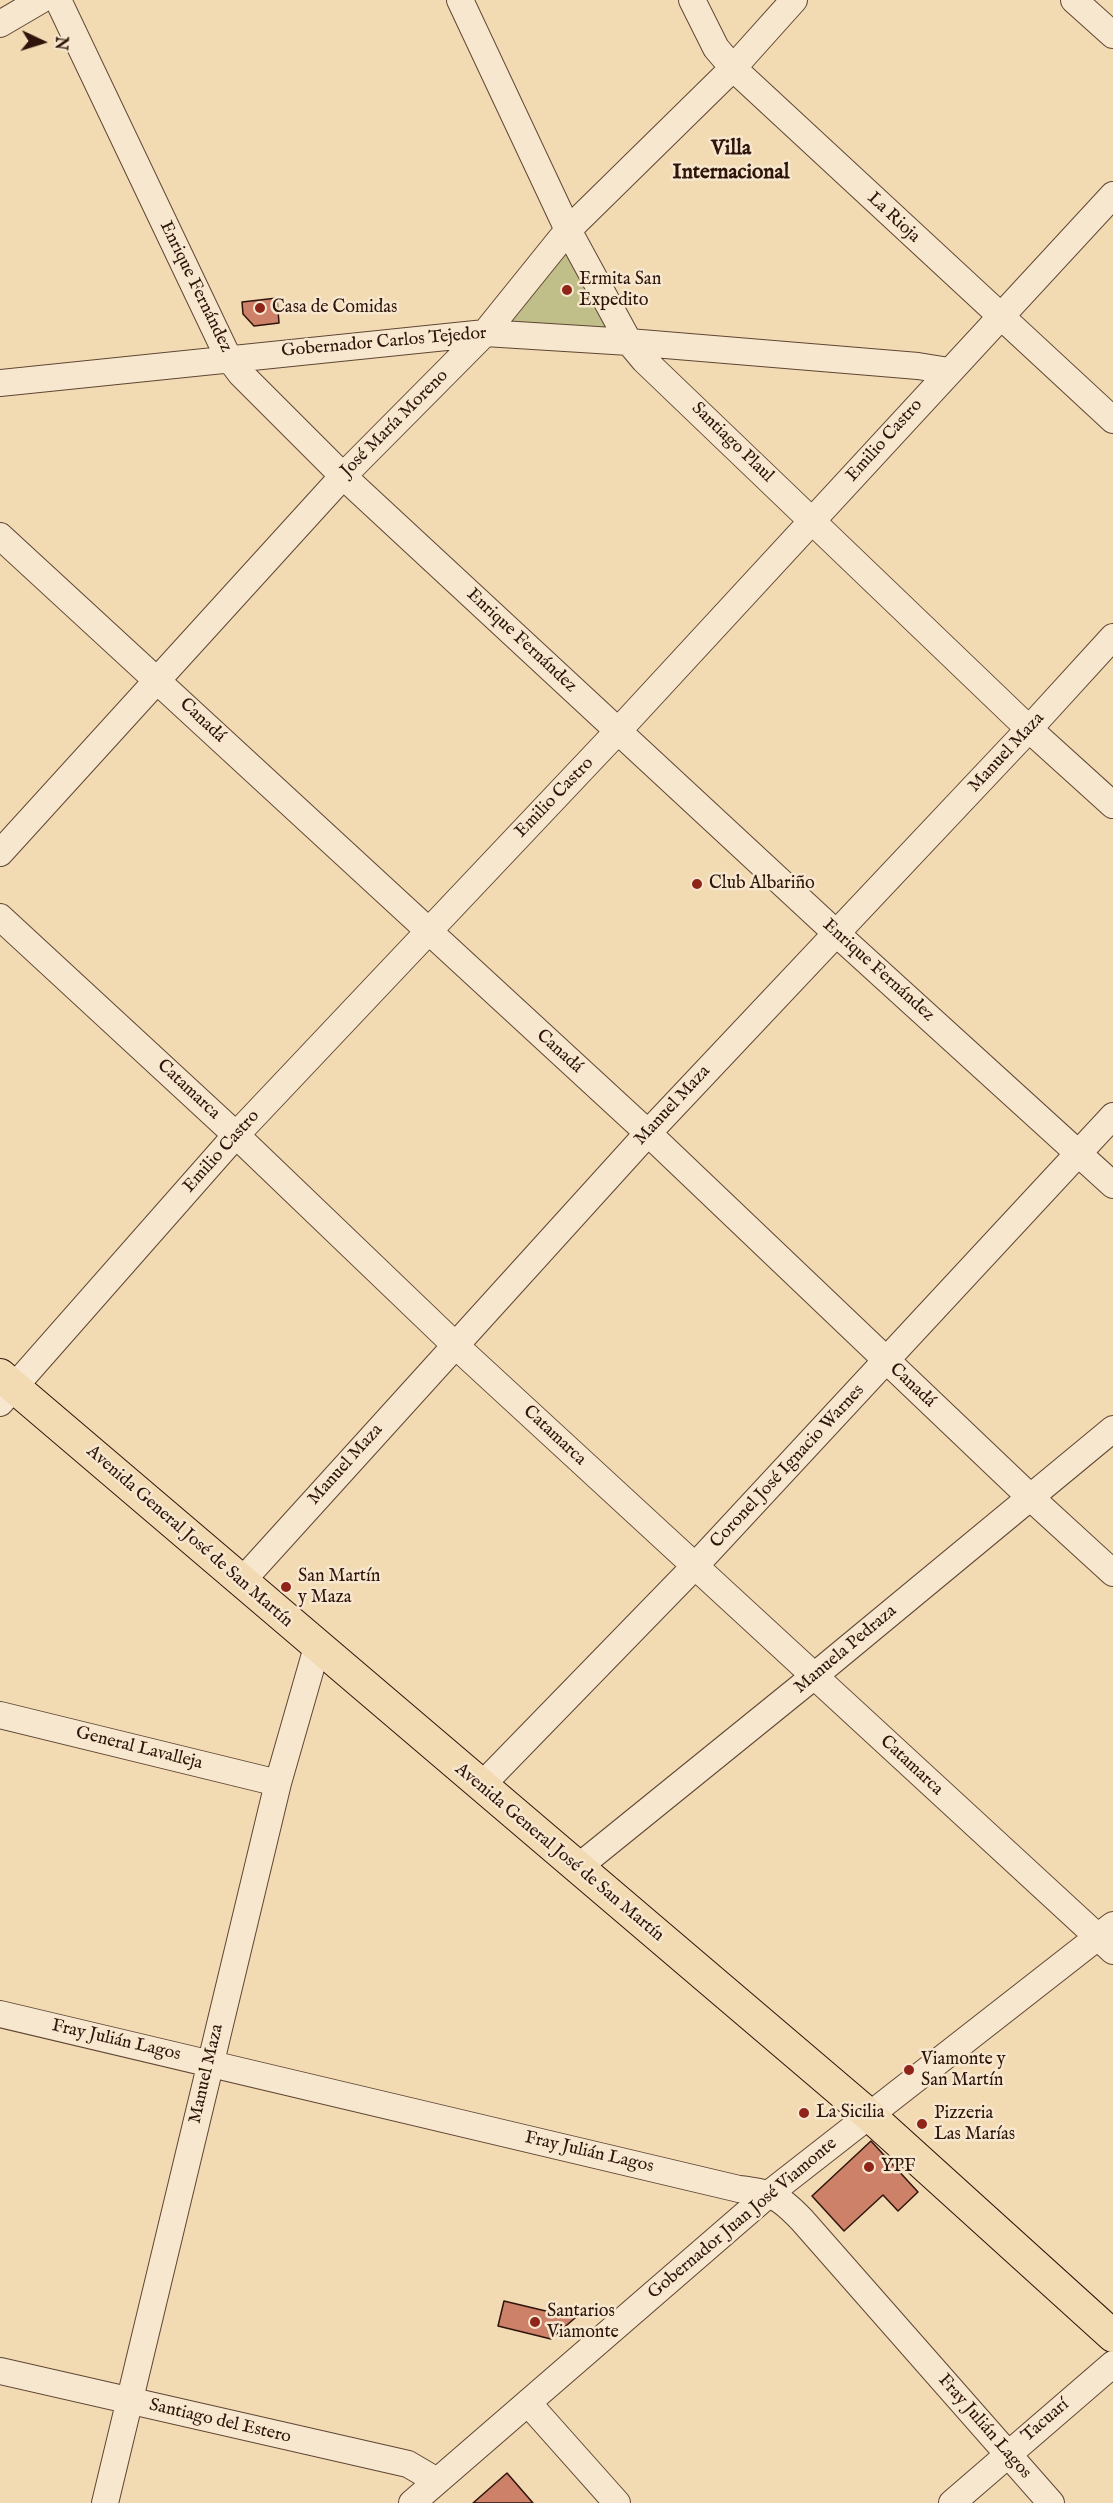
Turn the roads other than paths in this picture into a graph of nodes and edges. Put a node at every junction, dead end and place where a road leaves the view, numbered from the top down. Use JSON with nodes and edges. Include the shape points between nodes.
{"nodes":[{"id":1,"x":41,"y":0,"type":"edge"},
{"id":2,"x":58,"y":0,"type":"edge"},
{"id":3,"x":460,"y":0,"type":"edge"},
{"id":4,"x":692,"y":0,"type":"edge"},
{"id":5,"x":794,"y":0,"type":"edge"},
{"id":6,"x":1074,"y":0,"type":"edge"},
{"id":7,"x":0,"y":24,"type":"edge"},
{"id":8,"x":1113,"y":35,"type":"edge"},
{"id":9,"x":733,"y":68,"type":"junction"},
{"id":10,"x":1113,"y":195,"type":"edge"},
{"id":11,"x":568,"y":230,"type":"junction"},
{"id":12,"x":1001,"y":317,"type":"junction"},
{"id":13,"x":485,"y":333,"type":"junction"},
{"id":14,"x":628,"y":342,"type":"junction"},
{"id":15,"x":228,"y":357,"type":"junction"},
{"id":16,"x":949,"y":371,"type":"junction"},
{"id":17,"x":0,"y":382,"type":"edge"},
{"id":18,"x":1113,"y":420,"type":"edge"},
{"id":19,"x":343,"y":476,"type":"junction"},
{"id":20,"x":813,"y":520,"type":"junction"},
{"id":21,"x":0,"y":536,"type":"edge"},
{"id":22,"x":1113,"y":637,"type":"edge"},
{"id":23,"x":157,"y":679,"type":"junction"},
{"id":24,"x":1029,"y":729,"type":"junction"},
{"id":25,"x":618,"y":730,"type":"junction"},
{"id":26,"x":1113,"y":805,"type":"edge"},
{"id":27,"x":0,"y":853,"type":"edge"},
{"id":28,"x":0,"y":917,"type":"edge"},
{"id":29,"x":427,"y":932,"type":"junction"},
{"id":30,"x":837,"y":934,"type":"junction"},
{"id":31,"x":1113,"y":1116,"type":"edge"},
{"id":32,"x":648,"y":1133,"type":"junction"},
{"id":33,"x":236,"y":1135,"type":"junction"},
{"id":34,"x":1078,"y":1152,"type":"junction"},
{"id":35,"x":1113,"y":1185,"type":"edge"},
{"id":36,"x":455,"y":1345,"type":"junction"},
{"id":37,"x":886,"y":1362,"type":"junction"},
{"id":38,"x":3,"y":1389,"type":"edge"},
{"id":39,"x":1113,"y":1429,"type":"edge"},
{"id":40,"x":1030,"y":1497,"type":"junction"},
{"id":41,"x":695,"y":1566,"type":"junction"},
{"id":42,"x":1113,"y":1573,"type":"edge"},
{"id":43,"x":241,"y":1582,"type":"junction"},
{"id":44,"x":317,"y":1647,"type":"junction"},
{"id":45,"x":813,"y":1677,"type":"junction"},
{"id":46,"x":0,"y":1716,"type":"edge"},
{"id":47,"x":278,"y":1783,"type":"junction"},
{"id":48,"x":481,"y":1786,"type":"junction"},
{"id":49,"x":577,"y":1868,"type":"junction"},
{"id":50,"x":1108,"y":1938,"type":"edge"},
{"id":51,"x":0,"y":2014,"type":"edge"},
{"id":52,"x":209,"y":2063,"type":"junction"},
{"id":53,"x":869,"y":2115,"type":"junction"},
{"id":54,"x":770,"y":2193,"type":"junction"},
{"id":55,"x":1113,"y":2336,"type":"edge"},
{"id":56,"x":1113,"y":2364,"type":"edge"},
{"id":57,"x":0,"y":2371,"type":"edge"},
{"id":58,"x":129,"y":2402,"type":"junction"},
{"id":59,"x":528,"y":2403,"type":"junction"},
{"id":60,"x":1007,"y":2454,"type":"junction"},
{"id":61,"x":437,"y":2481,"type":"junction"},
{"id":62,"x":105,"y":2503,"type":"edge"},
{"id":63,"x":412,"y":2503,"type":"edge"},
{"id":64,"x":617,"y":2503,"type":"edge"},
{"id":65,"x":952,"y":2503,"type":"edge"},
{"id":66,"x":1051,"y":2503,"type":"edge"}],
"edges":[{"from":1,"to":7,"type":"street"},
{"from":2,"to":15,"type":"street","name":"Enrique Fernández"},
{"from":3,"to":11,"type":"street","name":"Santiago Plaul"},
{"from":4,"to":9,"type":"street","name":"La Rioja","via":[[716,48]]},
{"from":5,"to":9,"type":"street","name":"José María Moreno"},
{"from":6,"to":8,"type":"street"},
{"from":9,"to":11,"type":"street","name":"José María Moreno"},
{"from":9,"to":12,"type":"street","name":"La Rioja"},
{"from":10,"to":12,"type":"street","name":"Emilio Castro"},
{"from":11,"to":13,"type":"street","name":"José María Moreno"},
{"from":11,"to":14,"type":"street","name":"Santiago Plaul"},
{"from":12,"to":16,"type":"street","name":"Emilio Castro"},
{"from":12,"to":18,"type":"street","name":"La Rioja"},
{"from":13,"to":14,"type":"street","name":"Gobernador Carlos Tejedor"},
{"from":13,"to":15,"type":"street","name":"Gobernador Carlos Tejedor"},
{"from":13,"to":19,"type":"street","name":"José María Moreno"},
{"from":14,"to":16,"type":"street","name":"Gobernador Carlos Tejedor"},
{"from":14,"to":20,"type":"street","name":"Santiago Plaul"},
{"from":15,"to":17,"type":"street","name":"Gobernador Carlos Tejedor"},
{"from":15,"to":19,"type":"street","name":"Enrique Fernández"},
{"from":16,"to":20,"type":"street","name":"Emilio Castro"},
{"from":19,"to":23,"type":"street","name":"José María Moreno"},
{"from":19,"to":25,"type":"street","name":"Enrique Fernández"},
{"from":20,"to":24,"type":"street","name":"Santiago Plaul"},
{"from":20,"to":25,"type":"street","name":"Emilio Castro"},
{"from":21,"to":23,"type":"street","name":"Canadá"},
{"from":22,"to":24,"type":"street","name":"Manuel Maza"},
{"from":23,"to":27,"type":"street","name":"José María Moreno"},
{"from":23,"to":29,"type":"street","name":"Canadá"},
{"from":24,"to":26,"type":"street","name":"Santiago Plaul"},
{"from":24,"to":30,"type":"street","name":"Manuel Maza"},
{"from":25,"to":29,"type":"street","name":"Emilio Castro"},
{"from":25,"to":30,"type":"street","name":"Enrique Fernández"},
{"from":28,"to":33,"type":"street","name":"Catamarca"},
{"from":29,"to":32,"type":"street","name":"Canadá"},
{"from":29,"to":33,"type":"street","name":"Emilio Castro"},
{"from":30,"to":32,"type":"street","name":"Manuel Maza"},
{"from":30,"to":34,"type":"street","name":"Enrique Fernández"},
{"from":31,"to":34,"type":"street","name":"Coronel José Ignacio Warnes"},
{"from":32,"to":36,"type":"street","name":"Manuel Maza"},
{"from":32,"to":37,"type":"street","name":"Canadá"},
{"from":33,"to":36,"type":"street","name":"Catamarca"},
{"from":33,"to":38,"type":"street","name":"Emilio Castro"},
{"from":34,"to":35,"type":"street","name":"Enrique Fernández"},
{"from":34,"to":37,"type":"street","name":"Coronel José Ignacio Warnes"},
{"from":36,"to":41,"type":"street","name":"Catamarca"},
{"from":36,"to":43,"type":"street","name":"Manuel Maza"},
{"from":37,"to":40,"type":"street","name":"Canadá"},
{"from":37,"to":41,"type":"street","name":"Coronel José Ignacio Warnes"},
{"from":38,"to":43,"type":"main road","name":"Avenida General José de San Martín"},
{"from":39,"to":40,"type":"street","name":"Manuela Pedraza"},
{"from":40,"to":42,"type":"street","name":"Canadá"},
{"from":40,"to":45,"type":"street","name":"Manuela Pedraza"},
{"from":41,"to":45,"type":"street","name":"Catamarca"},
{"from":41,"to":48,"type":"street","name":"Coronel José Ignacio Warnes"},
{"from":43,"to":44,"type":"main road","name":"Avenida General José de San Martín"},
{"from":44,"to":47,"type":"street","name":"Manuel Maza"},
{"from":44,"to":48,"type":"main road","name":"Avenida General José de San Martín"},
{"from":45,"to":49,"type":"street","name":"Manuela Pedraza"},
{"from":45,"to":50,"type":"street","name":"Catamarca"},
{"from":46,"to":47,"type":"street","name":"General Lavalleja"},
{"from":47,"to":52,"type":"street","name":"Manuel Maza"},
{"from":48,"to":49,"type":"main road","name":"Avenida General José de San Martín"},
{"from":49,"to":53,"type":"main road","name":"Avenida General José de San Martín"},
{"from":50,"to":53,"type":"street","name":"Gobernador Juan José Viamonte"},
{"from":51,"to":52,"type":"street","name":"Fray Julián Lagos"},
{"from":52,"to":54,"type":"street","name":"Fray Julián Lagos","via":[[739,2189]]},
{"from":52,"to":58,"type":"street","name":"Manuel Maza"},
{"from":53,"to":54,"type":"street","name":"Gobernador Juan José Viamonte"},
{"from":53,"to":55,"type":"main road","name":"Avenida General José de San Martín"},
{"from":54,"to":59,"type":"street","name":"Gobernador Juan José Viamonte"},
{"from":54,"to":60,"type":"street","name":"Fray Julián Lagos","via":[[802,2220]]},
{"from":56,"to":60,"type":"street","name":"Tacuarí"},
{"from":57,"to":58,"type":"street","name":"Santiago del Estero"},
{"from":58,"to":61,"type":"street","name":"Santiago del Estero","via":[[408,2464]]},
{"from":58,"to":62,"type":"street","name":"Manuel Maza"},
{"from":59,"to":61,"type":"street","name":"Gobernador Juan José Viamonte"},
{"from":59,"to":64,"type":"street"},
{"from":60,"to":65,"type":"street","name":"Tacuarí"},
{"from":60,"to":66,"type":"street","name":"Fray Julián Lagos"},
{"from":61,"to":63,"type":"street","name":"Gobernador Juan José Viamonte"}]}
